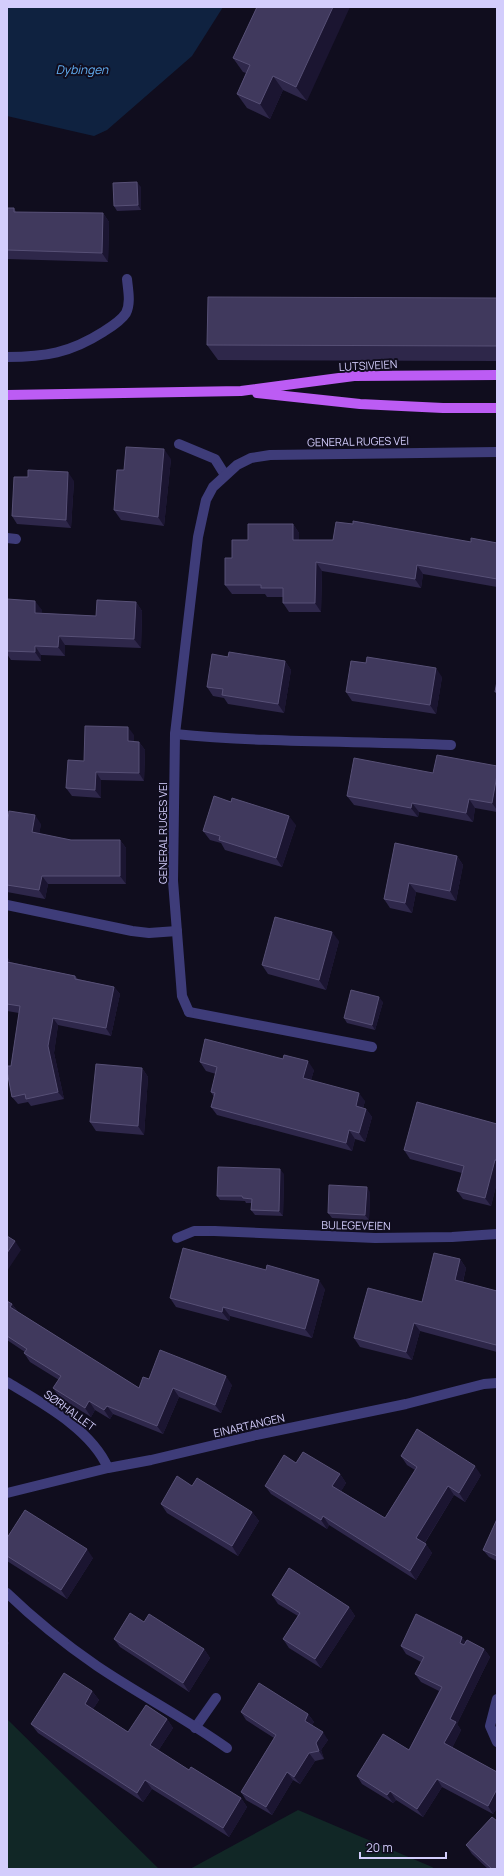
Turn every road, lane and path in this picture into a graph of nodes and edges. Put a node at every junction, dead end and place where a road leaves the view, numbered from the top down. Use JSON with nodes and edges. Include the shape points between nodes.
{"nodes":[{"id":1,"x":127,"y":279,"type":"dead end"},
{"id":2,"x":7,"y":357,"type":"edge"},
{"id":3,"x":497,"y":375,"type":"edge"},
{"id":4,"x":241,"y":391,"type":"junction"},
{"id":5,"x":7,"y":395,"type":"edge"},
{"id":6,"x":497,"y":408,"type":"edge"},
{"id":7,"x":179,"y":444,"type":"dead end"},
{"id":8,"x":497,"y":452,"type":"edge"},
{"id":9,"x":225,"y":475,"type":"junction"},
{"id":10,"x":175,"y":734,"type":"junction"},
{"id":11,"x":451,"y":745,"type":"dead end"},
{"id":12,"x":7,"y":905,"type":"edge"},
{"id":13,"x":177,"y":931,"type":"junction"},
{"id":14,"x":372,"y":1047,"type":"dead end"},
{"id":15,"x":497,"y":1234,"type":"edge"},
{"id":16,"x":177,"y":1238,"type":"dead end"},
{"id":17,"x":7,"y":1382,"type":"edge"},
{"id":18,"x":497,"y":1383,"type":"edge"},
{"id":19,"x":108,"y":1468,"type":"junction"},
{"id":20,"x":7,"y":1493,"type":"edge"},
{"id":21,"x":7,"y":1593,"type":"edge"},
{"id":22,"x":216,"y":1698,"type":"dead end"},
{"id":23,"x":497,"y":1699,"type":"edge"},
{"id":24,"x":195,"y":1728,"type":"junction"},
{"id":25,"x":497,"y":1742,"type":"edge"},
{"id":26,"x":227,"y":1748,"type":"dead end"}],
"edges":[{"from":1,"to":2,"type":"street","via":[[126,312],[107,329],[78,347],[61,353]]},
{"from":3,"to":4,"type":"main road","name":"LUTSIVEIEN","via":[[354,376]]},
{"from":4,"to":5,"type":"main road","name":"LUTSIVEIEN"},
{"from":4,"to":6,"type":"main road","name":"LUTSIVEIEN","via":[[360,404]]},
{"from":7,"to":9,"type":"street","via":[[215,459]]},
{"from":8,"to":9,"type":"street","name":"GENERAL RUGES VEI","via":[[270,455],[251,458]]},
{"from":9,"to":10,"type":"street","name":"GENERAL RUGES VEI","via":[[213,487],[206,500],[198,537]]},
{"from":10,"to":11,"type":"street","via":[[273,741],[365,741]]},
{"from":10,"to":13,"type":"street","name":"GENERAL RUGES VEI","via":[[173,881]]},
{"from":12,"to":13,"type":"street","via":[[132,931]]},
{"from":13,"to":14,"type":"street","name":"GENERAL RUGES VEI","via":[[182,996],[189,1012]]},
{"from":15,"to":16,"type":"street","name":"BULEGEVEIEN","via":[[375,1238],[194,1231]]},
{"from":17,"to":19,"type":"street","name":"SØRHALLET","via":[[91,1440]]},
{"from":18,"to":19,"type":"street","name":"EINARTANGEN"},
{"from":19,"to":20,"type":"street","name":"EINARTANGEN"},
{"from":21,"to":24,"type":"street","via":[[62,1642]]},
{"from":22,"to":24,"type":"street"},
{"from":23,"to":25,"type":"street","via":[[490,1726]]},
{"from":24,"to":26,"type":"street"}]}
